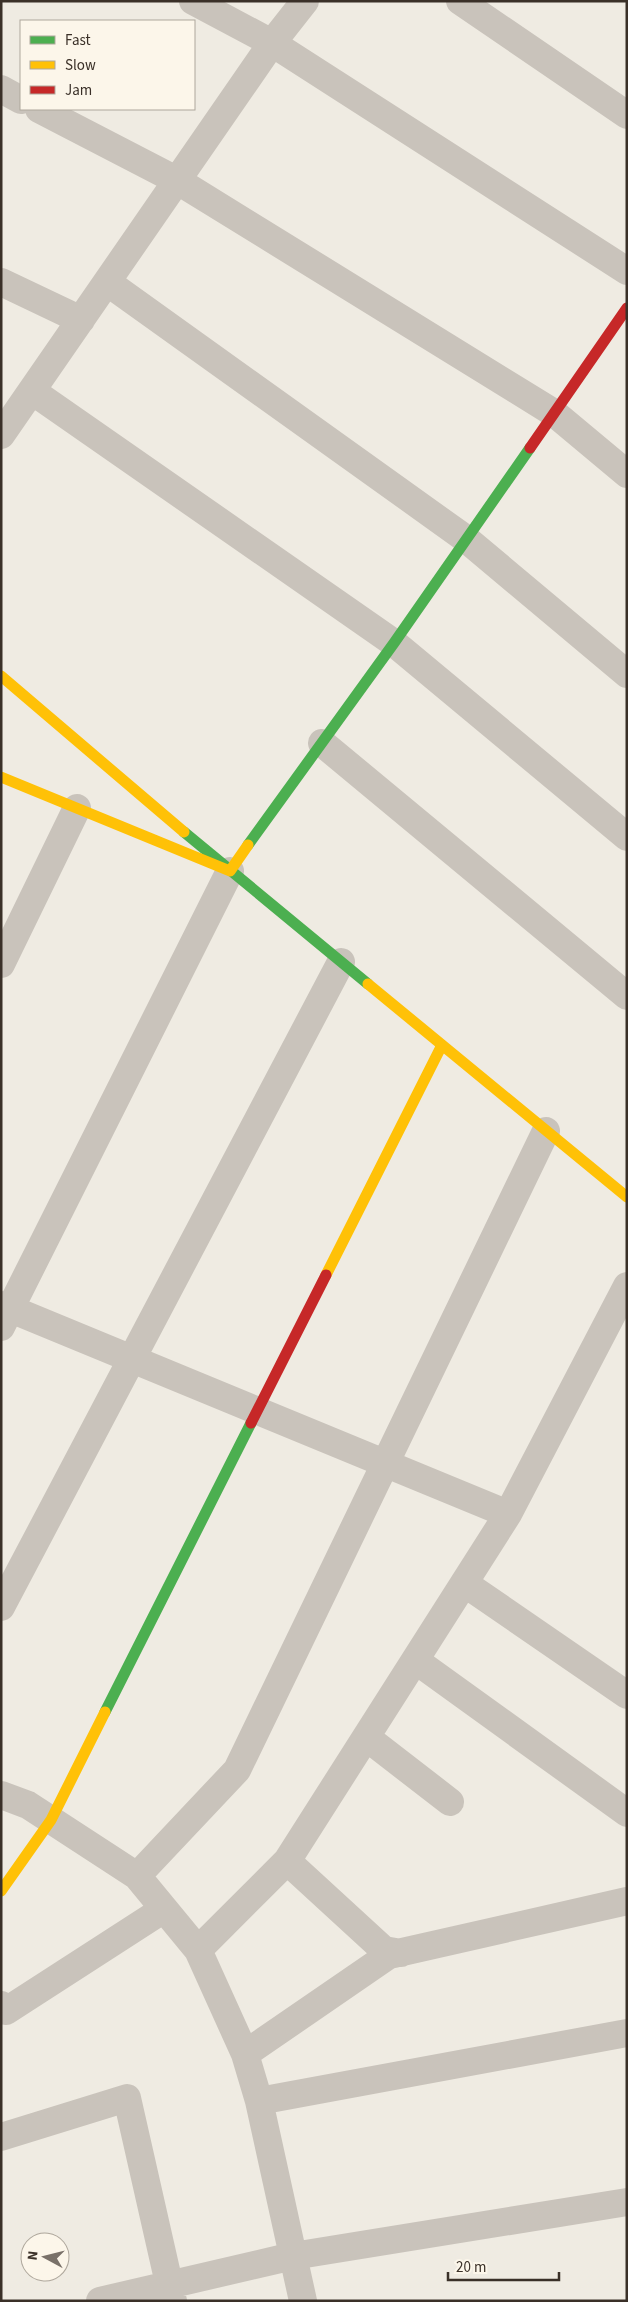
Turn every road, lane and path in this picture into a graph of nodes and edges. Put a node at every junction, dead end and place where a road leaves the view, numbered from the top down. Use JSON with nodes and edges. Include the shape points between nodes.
{"nodes":[{"id":1,"x":193,"y":1,"type":"edge"},
{"id":2,"x":306,"y":1,"type":"edge"},
{"id":3,"x":460,"y":1,"type":"edge"},
{"id":4,"x":272,"y":43,"type":"junction"},
{"id":5,"x":1,"y":90,"type":"edge"},
{"id":6,"x":20,"y":100,"type":"edge"},
{"id":7,"x":40,"y":110,"type":"edge"},
{"id":8,"x":627,"y":115,"type":"edge"},
{"id":9,"x":178,"y":181,"type":"junction"},
{"id":10,"x":627,"y":272,"type":"edge"},
{"id":11,"x":1,"y":282,"type":"edge"},
{"id":12,"x":107,"y":282,"type":"junction"},
{"id":13,"x":627,"y":308,"type":"edge"},
{"id":14,"x":81,"y":320,"type":"junction"},
{"id":15,"x":32,"y":391,"type":"junction"},
{"id":16,"x":554,"y":413,"type":"junction"},
{"id":17,"x":1,"y":435,"type":"edge"},
{"id":18,"x":627,"y":474,"type":"edge"},
{"id":19,"x":466,"y":539,"type":"junction"},
{"id":20,"x":394,"y":643,"type":"junction"},
{"id":21,"x":627,"y":674,"type":"edge"},
{"id":22,"x":1,"y":676,"type":"edge"},
{"id":23,"x":322,"y":743,"type":"junction"},
{"id":24,"x":1,"y":777,"type":"edge"},
{"id":25,"x":77,"y":808,"type":"junction"},
{"id":26,"x":627,"y":837,"type":"edge"},
{"id":27,"x":230,"y":871,"type":"junction"},
{"id":28,"x":341,"y":962,"type":"junction"},
{"id":29,"x":1,"y":964,"type":"edge"},
{"id":30,"x":627,"y":996,"type":"edge"},
{"id":31,"x":442,"y":1044,"type":"junction"},
{"id":32,"x":546,"y":1131,"type":"junction"},
{"id":33,"x":627,"y":1197,"type":"edge"},
{"id":34,"x":627,"y":1286,"type":"edge"},
{"id":35,"x":4,"y":1314,"type":"edge"},
{"id":36,"x":132,"y":1359,"type":"junction"},
{"id":37,"x":256,"y":1410,"type":"junction"},
{"id":38,"x":386,"y":1464,"type":"junction"},
{"id":39,"x":508,"y":1514,"type":"junction"},
{"id":40,"x":464,"y":1583,"type":"junction"},
{"id":41,"x":1,"y":1607,"type":"edge"},
{"id":42,"x":415,"y":1660,"type":"junction"},
{"id":43,"x":627,"y":1695,"type":"edge"},
{"id":44,"x":366,"y":1737,"type":"junction"},
{"id":45,"x":1,"y":1795,"type":"edge"},
{"id":46,"x":450,"y":1802,"type":"dead end"},
{"id":47,"x":627,"y":1812,"type":"edge"},
{"id":48,"x":51,"y":1820,"type":"junction"},
{"id":49,"x":287,"y":1861,"type":"junction"},
{"id":50,"x":137,"y":1876,"type":"junction"},
{"id":51,"x":1,"y":1891,"type":"edge"},
{"id":52,"x":627,"y":1901,"type":"edge"},
{"id":53,"x":164,"y":1909,"type":"junction"},
{"id":54,"x":198,"y":1950,"type":"junction"},
{"id":55,"x":401,"y":1953,"type":"junction"},
{"id":56,"x":1,"y":2005,"type":"edge"},
{"id":57,"x":627,"y":2033,"type":"edge"},
{"id":58,"x":245,"y":2054,"type":"junction"},
{"id":59,"x":259,"y":2101,"type":"junction"},
{"id":60,"x":1,"y":2137,"type":"edge"},
{"id":61,"x":627,"y":2202,"type":"edge"},
{"id":62,"x":293,"y":2256,"type":"junction"},
{"id":63,"x":172,"y":2293,"type":"edge"},
{"id":64,"x":100,"y":2301,"type":"edge"},
{"id":65,"x":303,"y":2301,"type":"edge"}],
"edges":[{"from":1,"to":4,"type":"street"},
{"from":2,"to":4,"type":"street"},
{"from":3,"to":8,"type":"street"},
{"from":4,"to":9,"type":"street"},
{"from":4,"to":10,"type":"street"},
{"from":5,"to":6,"type":"street"},
{"from":7,"to":9,"type":"street"},
{"from":9,"to":12,"type":"street"},
{"from":9,"to":16,"type":"street"},
{"from":11,"to":14,"type":"street"},
{"from":12,"to":14,"type":"street"},
{"from":12,"to":19,"type":"street"},
{"from":13,"to":16,"type":"street"},
{"from":14,"to":15,"type":"street"},
{"from":15,"to":17,"type":"street"},
{"from":15,"to":20,"type":"street"},
{"from":16,"to":18,"type":"street"},
{"from":16,"to":19,"type":"street"},
{"from":19,"to":20,"type":"street"},
{"from":19,"to":21,"type":"street"},
{"from":20,"to":23,"type":"street"},
{"from":20,"to":26,"type":"street"},
{"from":22,"to":27,"type":"street"},
{"from":23,"to":27,"type":"street"},
{"from":23,"to":30,"type":"street"},
{"from":24,"to":25,"type":"street"},
{"from":25,"to":27,"type":"street"},
{"from":25,"to":29,"type":"street"},
{"from":27,"to":28,"type":"street"},
{"from":27,"to":35,"type":"street"},
{"from":28,"to":31,"type":"street"},
{"from":28,"to":36,"type":"street"},
{"from":31,"to":32,"type":"street"},
{"from":31,"to":37,"type":"street"},
{"from":32,"to":33,"type":"street"},
{"from":32,"to":38,"type":"street"},
{"from":34,"to":39,"type":"street"},
{"from":35,"to":36,"type":"street"},
{"from":36,"to":37,"type":"street"},
{"from":36,"to":41,"type":"street"},
{"from":37,"to":38,"type":"street"},
{"from":37,"to":48,"type":"street"},
{"from":38,"to":39,"type":"street"},
{"from":38,"to":50,"type":"street","via":[[237,1770]]},
{"from":39,"to":40,"type":"street"},
{"from":40,"to":42,"type":"street"},
{"from":40,"to":43,"type":"street"},
{"from":42,"to":44,"type":"street"},
{"from":42,"to":47,"type":"street"},
{"from":44,"to":46,"type":"street"},
{"from":44,"to":49,"type":"street"},
{"from":45,"to":48,"type":"street","via":[[28,1805]]},
{"from":48,"to":50,"type":"street"},
{"from":48,"to":51,"type":"street"},
{"from":49,"to":54,"type":"street"},
{"from":49,"to":55,"type":"street","via":[[384,1950]]},
{"from":50,"to":53,"type":"street"},
{"from":52,"to":55,"type":"street"},
{"from":53,"to":54,"type":"street"},
{"from":53,"to":56,"type":"street","via":[[6,2011]]},
{"from":54,"to":58,"type":"street"},
{"from":55,"to":58,"type":"street","via":[[389,1955]]},
{"from":57,"to":59,"type":"street"},
{"from":58,"to":59,"type":"street"},
{"from":59,"to":62,"type":"street"},
{"from":60,"to":63,"type":"street","via":[[127,2098]]},
{"from":61,"to":62,"type":"street"},
{"from":62,"to":63,"type":"street"},
{"from":62,"to":65,"type":"street"},
{"from":63,"to":64,"type":"street"}]}
